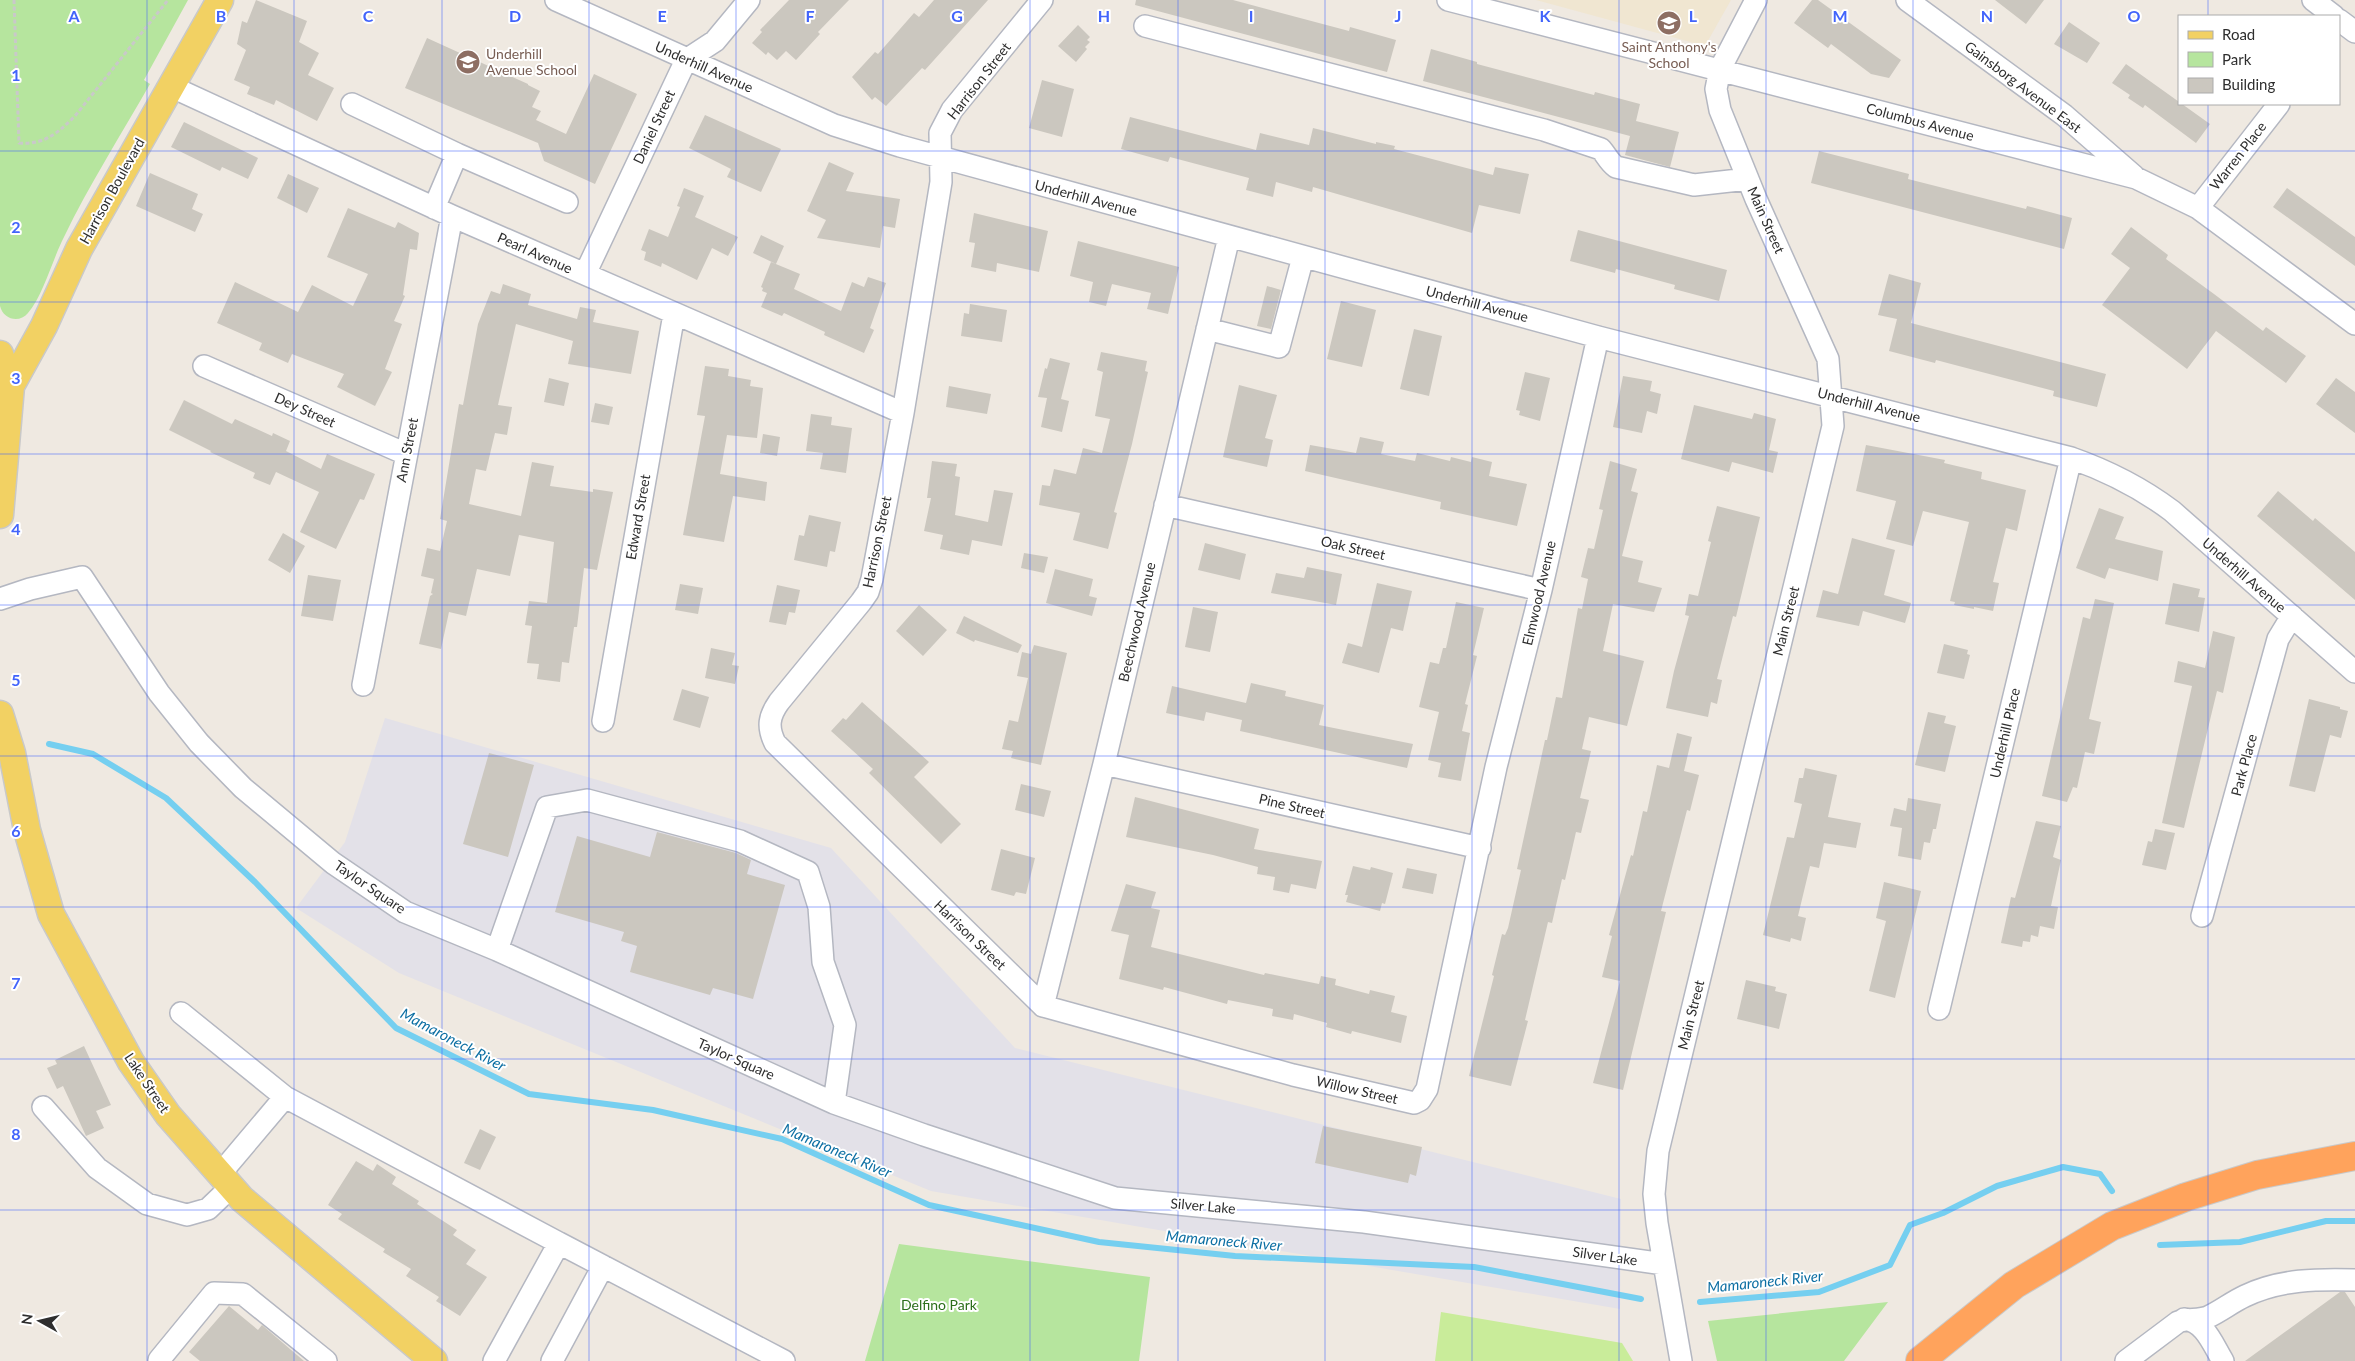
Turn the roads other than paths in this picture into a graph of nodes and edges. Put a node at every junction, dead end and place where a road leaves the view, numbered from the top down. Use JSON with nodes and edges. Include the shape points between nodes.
{"nodes":[{"id":1,"x":220,"y":0,"type":"edge"},
{"id":2,"x":556,"y":0,"type":"edge"},
{"id":3,"x":749,"y":0,"type":"edge"},
{"id":4,"x":1042,"y":0,"type":"edge"},
{"id":5,"x":1448,"y":0,"type":"edge"},
{"id":6,"x":1756,"y":0,"type":"edge"},
{"id":7,"x":1907,"y":0,"type":"edge"},
{"id":8,"x":2313,"y":0,"type":"edge"},
{"id":9,"x":2332,"y":15,"type":"edge"},
{"id":10,"x":1145,"y":26,"type":"dead end"},
{"id":11,"x":686,"y":60,"type":"junction"},
{"id":12,"x":1720,"y":69,"type":"junction"},
{"id":13,"x":170,"y":86,"type":"junction"},
{"id":14,"x":352,"y":104,"type":"dead end"},
{"id":15,"x":2278,"y":105,"type":"edge"},
{"id":16,"x":457,"y":154,"type":"junction"},
{"id":17,"x":940,"y":158,"type":"junction"},
{"id":18,"x":2136,"y":178,"type":"junction"},
{"id":19,"x":1748,"y":179,"type":"junction"},
{"id":20,"x":567,"y":202,"type":"dead end"},
{"id":21,"x":2198,"y":208,"type":"junction"},
{"id":22,"x":443,"y":212,"type":"junction"},
{"id":23,"x":1229,"y":237,"type":"junction"},
{"id":24,"x":1303,"y":257,"type":"junction"},
{"id":25,"x":585,"y":274,"type":"junction"},
{"id":26,"x":674,"y":314,"type":"junction"},
{"id":27,"x":2355,"y":324,"type":"edge"},
{"id":28,"x":1207,"y":329,"type":"junction"},
{"id":29,"x":1598,"y":336,"type":"junction"},
{"id":30,"x":0,"y":354,"type":"edge"},
{"id":31,"x":204,"y":366,"type":"dead end"},
{"id":32,"x":11,"y":386,"type":"junction"},
{"id":33,"x":1831,"y":395,"type":"junction"},
{"id":34,"x":903,"y":413,"type":"junction"},
{"id":35,"x":406,"y":454,"type":"junction"},
{"id":36,"x":2071,"y":458,"type":"junction"},
{"id":37,"x":1165,"y":505,"type":"junction"},
{"id":38,"x":0,"y":515,"type":"edge"},
{"id":39,"x":1540,"y":590,"type":"junction"},
{"id":40,"x":0,"y":600,"type":"edge"},
{"id":41,"x":2292,"y":616,"type":"junction"},
{"id":42,"x":2355,"y":672,"type":"edge"},
{"id":43,"x":363,"y":685,"type":"dead end"},
{"id":44,"x":0,"y":714,"type":"edge"},
{"id":45,"x":603,"y":720,"type":"dead end"},
{"id":46,"x":0,"y":721,"type":"edge"},
{"id":47,"x":1104,"y":764,"type":"junction"},
{"id":48,"x":1480,"y":848,"type":"junction"},
{"id":49,"x":2202,"y":916,"type":"dead end"},
{"id":50,"x":496,"y":950,"type":"junction"},
{"id":51,"x":1043,"y":1006,"type":"junction"},
{"id":52,"x":1939,"y":1009,"type":"dead end"},
{"id":53,"x":181,"y":1012,"type":"dead end"},
{"id":54,"x":284,"y":1097,"type":"junction"},
{"id":55,"x":834,"y":1103,"type":"junction"},
{"id":56,"x":43,"y":1107,"type":"dead end"},
{"id":57,"x":2355,"y":1156,"type":"edge"},
{"id":58,"x":226,"y":1180,"type":"junction"},
{"id":59,"x":559,"y":1243,"type":"junction"},
{"id":60,"x":1664,"y":1264,"type":"junction"},
{"id":61,"x":603,"y":1266,"type":"junction"},
{"id":62,"x":2355,"y":1280,"type":"edge"},
{"id":63,"x":2184,"y":1319,"type":"junction"},
{"id":64,"x":160,"y":1361,"type":"edge"},
{"id":65,"x":326,"y":1361,"type":"edge"},
{"id":66,"x":434,"y":1361,"type":"edge"},
{"id":67,"x":494,"y":1361,"type":"edge"},
{"id":68,"x":552,"y":1361,"type":"edge"},
{"id":69,"x":784,"y":1361,"type":"edge"},
{"id":70,"x":1681,"y":1361,"type":"edge"},
{"id":71,"x":1920,"y":1361,"type":"edge"},
{"id":72,"x":2126,"y":1361,"type":"edge"},
{"id":73,"x":2223,"y":1361,"type":"edge"}],
"edges":[{"from":1,"to":13,"type":"main road","name":"Harrison Boulevard"},
{"from":2,"to":11,"type":"street","name":"Underhill Avenue"},
{"from":3,"to":11,"type":"street","via":[[715,41]]},
{"from":4,"to":17,"type":"street","name":"Harrison Street","via":[[952,110],[940,133]]},
{"from":5,"to":12,"type":"street","name":"Columbus Avenue"},
{"from":6,"to":12,"type":"street","name":"Main Street"},
{"from":7,"to":18,"type":"street","name":"Gainsborg Avenue East","via":[[2064,115]]},
{"from":8,"to":9,"type":"street"},
{"from":10,"to":19,"type":"street","via":[[1544,130],[1601,149],[1608,162],[1616,167],[1694,186]]},
{"from":11,"to":17,"type":"street","name":"Underhill Avenue","via":[[834,125]]},
{"from":11,"to":25,"type":"street","name":"Daniel Street"},
{"from":12,"to":18,"type":"street","name":"Columbus Avenue"},
{"from":12,"to":19,"type":"street","name":"Main Street","via":[[1716,90],[1720,110]]},
{"from":13,"to":22,"type":"street","name":"Pearl Avenue"},
{"from":13,"to":32,"type":"main road","name":"Harrison Boulevard","via":[[79,249],[44,326]]},
{"from":14,"to":16,"type":"street"},
{"from":15,"to":21,"type":"street","name":"Warren Place"},
{"from":16,"to":20,"type":"street"},
{"from":16,"to":22,"type":"street","name":"Ann Street"},
{"from":17,"to":23,"type":"street","name":"Underhill Avenue"},
{"from":17,"to":34,"type":"street","name":"Harrison Street","via":[[941,182]]},
{"from":18,"to":21,"type":"street","name":"Columbus Avenue"},
{"from":19,"to":33,"type":"street","name":"Main Street","via":[[1828,359]]},
{"from":21,"to":27,"type":"street","name":"Columbus Avenue"},
{"from":22,"to":25,"type":"street","name":"Pearl Avenue"},
{"from":22,"to":35,"type":"street","name":"Ann Street"},
{"from":23,"to":24,"type":"street","name":"Underhill Avenue"},
{"from":23,"to":28,"type":"street","name":"Beechwood Avenue"},
{"from":24,"to":28,"type":"street","via":[[1279,347]]},
{"from":24,"to":29,"type":"street","name":"Underhill Avenue"},
{"from":25,"to":26,"type":"street","name":"Pearl Avenue"},
{"from":26,"to":34,"type":"street","name":"Pearl Avenue"},
{"from":26,"to":45,"type":"street","name":"Edward Street"},
{"from":28,"to":37,"type":"street","name":"Beechwood Avenue"},
{"from":29,"to":33,"type":"street","name":"Underhill Avenue"},
{"from":29,"to":39,"type":"street","name":"Elmwood Avenue"},
{"from":30,"to":32,"type":"main road"},
{"from":31,"to":35,"type":"street","name":"Dey Street"},
{"from":32,"to":38,"type":"main road"},
{"from":33,"to":36,"type":"street","name":"Underhill Avenue"},
{"from":33,"to":60,"type":"street","name":"Main Street","via":[[1833,426],[1658,1152],[1654,1194]]},
{"from":34,"to":51,"type":"street","name":"Harrison Street","via":[[868,592],[779,702],[769,727],[775,743]]},
{"from":35,"to":43,"type":"street","name":"Ann Street"},
{"from":36,"to":41,"type":"street","name":"Underhill Avenue","via":[[2142,489],[2172,511]]},
{"from":36,"to":52,"type":"street","name":"Underhill Place"},
{"from":37,"to":39,"type":"street","name":"Oak Street"},
{"from":37,"to":47,"type":"street","name":"Beechwood Avenue"},
{"from":39,"to":48,"type":"street","name":"Elmwood Avenue","via":[[1496,768]]},
{"from":40,"to":50,"type":"street","name":"Taylor Square","via":[[82,577],[159,693],[199,744],[242,788],[333,863],[405,912]]},
{"from":41,"to":42,"type":"street","name":"Underhill Avenue"},
{"from":41,"to":49,"type":"street","name":"Park Place","via":[[2278,639]]},
{"from":44,"to":46,"type":"main road","name":"Lake Street"},
{"from":46,"to":58,"type":"main road","name":"Lake Street","via":[[12,753],[27,830],[51,914],[131,1062],[168,1115]]},
{"from":47,"to":48,"type":"street","name":"Pine Street"},
{"from":47,"to":51,"type":"street","name":"Beechwood Avenue"},
{"from":48,"to":51,"type":"street","name":"Willow Street","via":[[1426,1088],[1420,1100],[1414,1103],[1293,1075]]},
{"from":50,"to":55,"type":"street","name":"Taylor Square"},
{"from":50,"to":55,"type":"street","via":[[547,807],[587,800],[740,841],[808,872],[819,907],[823,962],[844,1025]]},
{"from":53,"to":54,"type":"street"},
{"from":54,"to":58,"type":"street"},
{"from":54,"to":59,"type":"street"},
{"from":55,"to":60,"type":"street","name":"Silver Lake","via":[[1115,1198],[1364,1222]]},
{"from":56,"to":58,"type":"street","via":[[97,1168],[147,1204],[188,1215],[208,1209]]},
{"from":57,"to":71,"type":"highway","via":[[2248,1177],[2112,1226],[2014,1285]]},
{"from":58,"to":66,"type":"main road","name":"Lake Street","via":[[242,1199]]},
{"from":59,"to":61,"type":"street"},
{"from":59,"to":67,"type":"street"},
{"from":60,"to":70,"type":"street","name":"Main Street"},
{"from":61,"to":68,"type":"street"},
{"from":61,"to":69,"type":"street"},
{"from":62,"to":63,"type":"street","via":[[2305,1280],[2276,1285],[2246,1295],[2206,1318]]},
{"from":63,"to":72,"type":"street","via":[[2160,1333]]},
{"from":63,"to":73,"type":"street","via":[[2194,1320],[2200,1325]]},
{"from":64,"to":65,"type":"street","via":[[214,1293],[243,1294]]}]}
